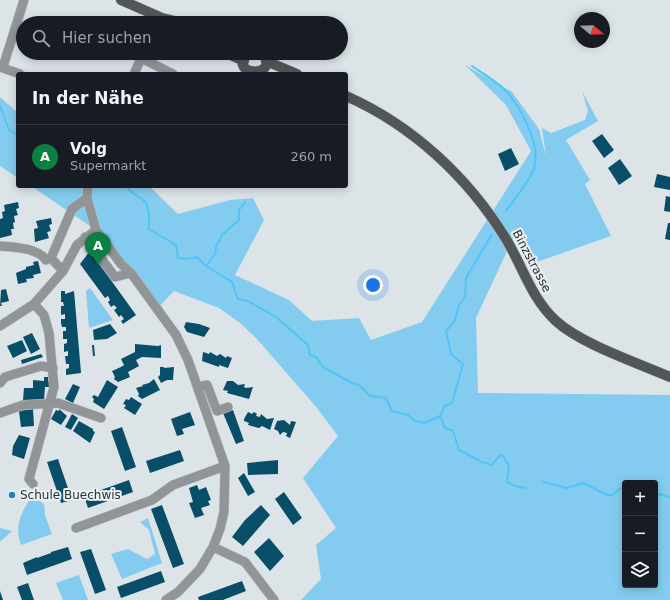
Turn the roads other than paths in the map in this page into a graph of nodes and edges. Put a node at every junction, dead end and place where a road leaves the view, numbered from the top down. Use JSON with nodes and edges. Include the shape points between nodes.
{"nodes":[{"id":1,"x":24,"y":0,"type":"edge"},
{"id":2,"x":121,"y":0,"type":"edge"},
{"id":3,"x":19,"y":16,"type":"edge"},
{"id":4,"x":156,"y":16,"type":"edge"},
{"id":5,"x":16,"y":23,"type":"edge"},
{"id":6,"x":140,"y":60,"type":"edge"},
{"id":7,"x":149,"y":60,"type":"edge"},
{"id":8,"x":237,"y":60,"type":"edge"},
{"id":9,"x":264,"y":61,"type":"edge"},
{"id":10,"x":1,"y":67,"type":"edge"},
{"id":11,"x":248,"y":67,"type":"edge"},
{"id":12,"x":135,"y":72,"type":"edge"},
{"id":13,"x":170,"y":72,"type":"edge"},
{"id":14,"x":281,"y":72,"type":"edge"},
{"id":15,"x":292,"y":72,"type":"edge"},
{"id":16,"x":16,"y":73,"type":"edge"},
{"id":17,"x":348,"y":97,"type":"edge"},
{"id":18,"x":348,"y":103,"type":"edge"},
{"id":19,"x":395,"y":124,"type":"junction"},
{"id":20,"x":88,"y":188,"type":"edge"},
{"id":21,"x":88,"y":198,"type":"junction"},
{"id":22,"x":96,"y":230,"type":"junction"},
{"id":23,"x":85,"y":238,"type":"junction"},
{"id":24,"x":0,"y":246,"type":"edge"},
{"id":25,"x":46,"y":260,"type":"dead end"},
{"id":26,"x":63,"y":271,"type":"junction"},
{"id":27,"x":131,"y":273,"type":"junction"},
{"id":28,"x":34,"y":304,"type":"junction"},
{"id":29,"x":0,"y":326,"type":"edge"},
{"id":30,"x":53,"y":368,"type":"junction"},
{"id":31,"x":670,"y":377,"type":"edge"},
{"id":32,"x":0,"y":383,"type":"edge"},
{"id":33,"x":198,"y":387,"type":"junction"},
{"id":34,"x":50,"y":404,"type":"junction"},
{"id":35,"x":228,"y":407,"type":"dead end"},
{"id":36,"x":0,"y":413,"type":"edge"},
{"id":37,"x":101,"y":418,"type":"dead end"},
{"id":38,"x":225,"y":466,"type":"junction"},
{"id":39,"x":33,"y":484,"type":"dead end"},
{"id":40,"x":76,"y":528,"type":"dead end"},
{"id":41,"x":213,"y":547,"type":"junction"},
{"id":42,"x":166,"y":600,"type":"edge"},
{"id":43,"x":274,"y":600,"type":"edge"}],
"edges":[{"from":1,"to":3,"type":"street"},
{"from":2,"to":4,"type":"main road"},
{"from":5,"to":10,"type":"street"},
{"from":6,"to":12,"type":"street"},
{"from":7,"to":13,"type":"street"},
{"from":8,"to":11,"type":"main road"},
{"from":9,"to":11,"type":"main road"},
{"from":9,"to":14,"type":"main road"},
{"from":9,"to":15,"type":"main road"},
{"from":10,"to":16,"type":"street"},
{"from":17,"to":19,"type":"main road","name":"Binzstrasse","via":[[388,116]]},
{"from":18,"to":19,"type":"main road","name":"Binzstrasse"},
{"from":19,"to":31,"type":"main road","name":"Binzstrasse","via":[[452,169],[474,194],[507,240],[537,299],[557,323],[575,335]]},
{"from":20,"to":21,"type":"street"},
{"from":21,"to":22,"type":"street"},
{"from":21,"to":26,"type":"street","via":[[72,209],[51,258]]},
{"from":22,"to":23,"type":"street"},
{"from":22,"to":27,"type":"street","via":[[121,264]]},
{"from":23,"to":26,"type":"street","via":[[77,245]]},
{"from":23,"to":27,"type":"street","via":[[115,277]]},
{"from":24,"to":25,"type":"street","via":[[28,250],[43,256]]},
{"from":26,"to":28,"type":"street"},
{"from":27,"to":33,"type":"street","via":[[176,335]]},
{"from":28,"to":29,"type":"street"},
{"from":28,"to":30,"type":"street","via":[[44,315]]},
{"from":30,"to":32,"type":"street","via":[[41,366],[5,377]]},
{"from":30,"to":34,"type":"street","via":[[54,387]]},
{"from":33,"to":35,"type":"street","via":[[207,385],[217,411]]},
{"from":33,"to":38,"type":"street"},
{"from":34,"to":36,"type":"street","via":[[23,405]]},
{"from":34,"to":37,"type":"street","via":[[58,403]]},
{"from":34,"to":39,"type":"street","via":[[29,479]]},
{"from":38,"to":40,"type":"street","via":[[173,485],[152,500]]},
{"from":38,"to":41,"type":"street","via":[[224,512]]},
{"from":41,"to":42,"type":"street","via":[[200,569],[178,592]]},
{"from":41,"to":43,"type":"street","via":[[245,562]]}]}
